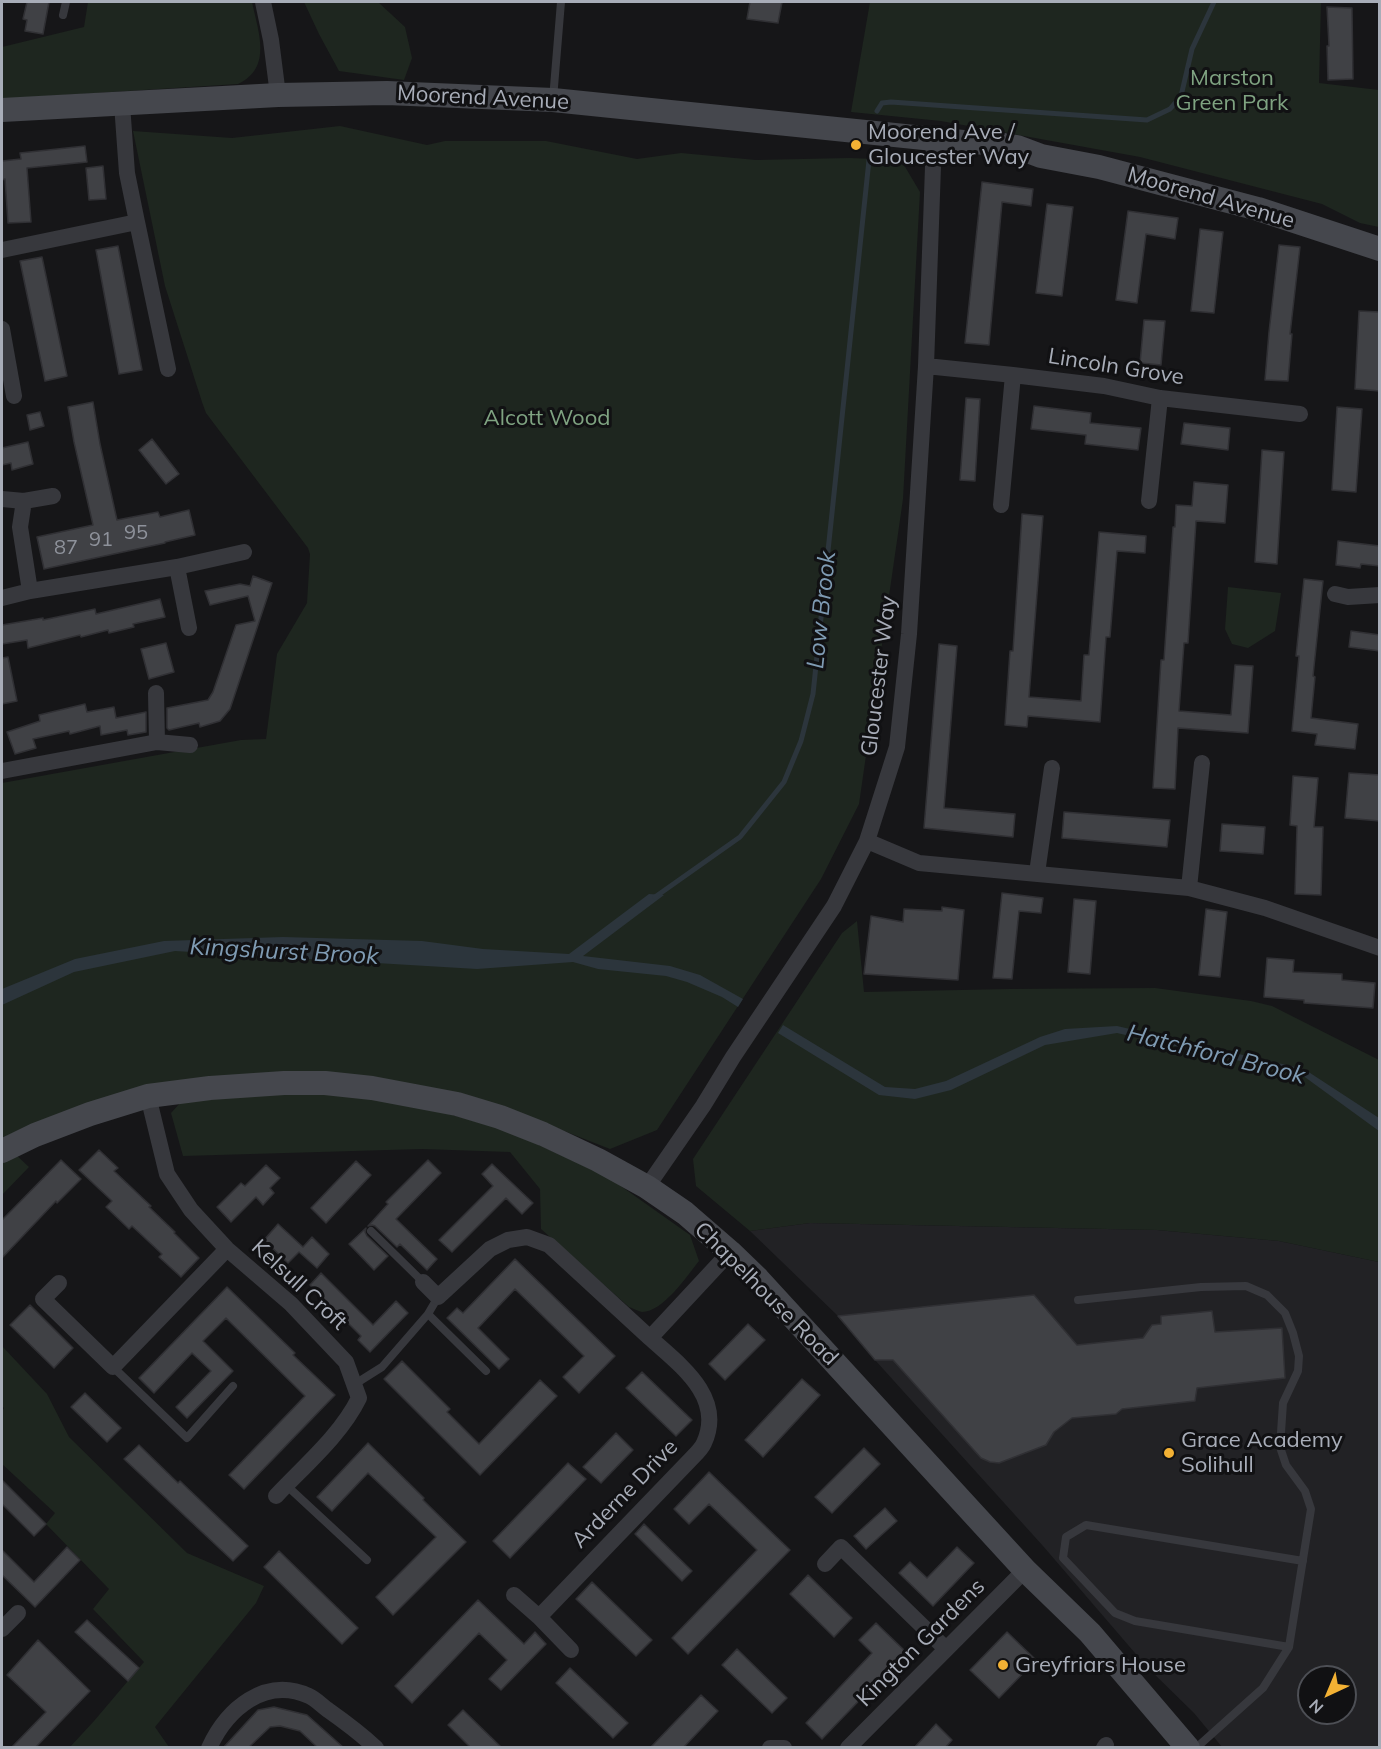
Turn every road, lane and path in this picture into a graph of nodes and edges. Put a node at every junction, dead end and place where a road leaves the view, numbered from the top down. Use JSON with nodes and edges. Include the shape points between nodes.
{"nodes":[{"id":1,"x":66,"y":2,"type":"edge"},
{"id":2,"x":263,"y":2,"type":"edge"},
{"id":3,"x":561,"y":2,"type":"edge"},
{"id":4,"x":63,"y":15,"type":"dead end"},
{"id":5,"x":279,"y":95,"type":"junction"},
{"id":6,"x":553,"y":100,"type":"junction"},
{"id":7,"x":122,"y":104,"type":"junction"},
{"id":8,"x":2,"y":110,"type":"edge"},
{"id":9,"x":934,"y":138,"type":"junction"},
{"id":10,"x":137,"y":222,"type":"junction"},
{"id":11,"x":1380,"y":249,"type":"edge"},
{"id":12,"x":2,"y":250,"type":"edge"},
{"id":13,"x":2,"y":329,"type":"edge"},
{"id":14,"x":926,"y":366,"type":"junction"},
{"id":15,"x":168,"y":369,"type":"dead end"},
{"id":16,"x":1013,"y":375,"type":"junction"},
{"id":17,"x":14,"y":396,"type":"dead end"},
{"id":18,"x":1160,"y":398,"type":"junction"},
{"id":19,"x":1300,"y":414,"type":"dead end"},
{"id":20,"x":53,"y":496,"type":"dead end"},
{"id":21,"x":2,"y":499,"type":"edge"},
{"id":22,"x":24,"y":501,"type":"junction"},
{"id":23,"x":1149,"y":501,"type":"dead end"},
{"id":24,"x":1001,"y":505,"type":"dead end"},
{"id":25,"x":244,"y":552,"type":"dead end"},
{"id":26,"x":177,"y":567,"type":"junction"},
{"id":27,"x":30,"y":591,"type":"junction"},
{"id":28,"x":1335,"y":594,"type":"dead end"},
{"id":29,"x":1380,"y":595,"type":"edge"},
{"id":30,"x":2,"y":598,"type":"edge"},
{"id":31,"x":189,"y":628,"type":"dead end"},
{"id":32,"x":156,"y":693,"type":"dead end"},
{"id":33,"x":157,"y":742,"type":"junction"},
{"id":34,"x":190,"y":745,"type":"dead end"},
{"id":35,"x":1202,"y":763,"type":"dead end"},
{"id":36,"x":1052,"y":768,"type":"dead end"},
{"id":37,"x":2,"y":771,"type":"edge"},
{"id":38,"x":867,"y":841,"type":"junction"},
{"id":39,"x":1037,"y":873,"type":"junction"},
{"id":40,"x":1189,"y":888,"type":"junction"},
{"id":41,"x":1380,"y":948,"type":"edge"},
{"id":42,"x":148,"y":1096,"type":"junction"},
{"id":43,"x":2,"y":1151,"type":"edge"},
{"id":44,"x":647,"y":1187,"type":"junction"},
{"id":45,"x":371,"y":1232,"type":"dead end"},
{"id":46,"x":227,"y":1249,"type":"junction"},
{"id":47,"x":730,"y":1252,"type":"junction"},
{"id":48,"x":423,"y":1282,"type":"joint"},
{"id":49,"x":59,"y":1283,"type":"dead end"},
{"id":50,"x":438,"y":1297,"type":"junction"},
{"id":51,"x":1078,"y":1300,"type":"dead end"},
{"id":52,"x":428,"y":1314,"type":"junction"},
{"id":53,"x":650,"y":1338,"type":"junction"},
{"id":54,"x":113,"y":1367,"type":"junction"},
{"id":55,"x":486,"y":1371,"type":"dead end"},
{"id":56,"x":355,"y":1384,"type":"junction"},
{"id":57,"x":233,"y":1386,"type":"dead end"},
{"id":58,"x":281,"y":1490,"type":"joint"},
{"id":59,"x":367,"y":1560,"type":"dead end"},
{"id":60,"x":1303,"y":1561,"type":"junction"},
{"id":61,"x":825,"y":1564,"type":"dead end"},
{"id":62,"x":1025,"y":1569,"type":"junction"},
{"id":63,"x":514,"y":1595,"type":"dead end"},
{"id":64,"x":18,"y":1613,"type":"dead end"},
{"id":65,"x":539,"y":1617,"type":"junction"},
{"id":66,"x":2,"y":1629,"type":"edge"},
{"id":67,"x":1289,"y":1647,"type":"junction"},
{"id":68,"x":946,"y":1649,"type":"junction"},
{"id":69,"x":571,"y":1650,"type":"dead end"},
{"id":70,"x":209,"y":1748,"type":"edge"},
{"id":71,"x":376,"y":1748,"type":"edge"},
{"id":72,"x":770,"y":1748,"type":"edge"},
{"id":73,"x":784,"y":1748,"type":"edge"},
{"id":74,"x":848,"y":1748,"type":"edge"},
{"id":75,"x":1188,"y":1748,"type":"edge"},
{"id":76,"x":1196,"y":1748,"type":"edge"}],
"edges":[{"from":1,"to":4,"type":"lane"},
{"from":2,"to":5,"type":"street"},
{"from":3,"to":6,"type":"lane"},
{"from":5,"to":6,"type":"street","name":"Moorend Avenue","via":[[387,93]]},
{"from":5,"to":7,"type":"street","name":"Moorend Avenue"},
{"from":6,"to":9,"type":"street","name":"Moorend Avenue"},
{"from":7,"to":8,"type":"street","name":"Moorend Avenue"},
{"from":7,"to":10,"type":"street","via":[[127,173]]},
{"from":9,"to":11,"type":"street","name":"Moorend Avenue","via":[[963,142],[991,154],[1014,158],[1041,156],[1100,167],[1258,209]]},
{"from":9,"to":14,"type":"street","name":"Gloucester Way"},
{"from":10,"to":12,"type":"street"},
{"from":10,"to":15,"type":"street"},
{"from":13,"to":17,"type":"street"},
{"from":14,"to":16,"type":"street","name":"Lincoln Grove"},
{"from":14,"to":38,"type":"street","name":"Gloucester Way","via":[[909,634],[897,747]]},
{"from":16,"to":18,"type":"street","name":"Lincoln Grove","via":[[1104,386]]},
{"from":16,"to":24,"type":"street"},
{"from":18,"to":19,"type":"street","name":"Lincoln Grove"},
{"from":18,"to":23,"type":"street"},
{"from":20,"to":22,"type":"street"},
{"from":21,"to":22,"type":"street"},
{"from":22,"to":27,"type":"street","via":[[20,527]]},
{"from":25,"to":26,"type":"street"},
{"from":26,"to":27,"type":"street"},
{"from":26,"to":31,"type":"street"},
{"from":27,"to":30,"type":"street"},
{"from":28,"to":29,"type":"street"},
{"from":32,"to":33,"type":"street"},
{"from":33,"to":34,"type":"street"},
{"from":33,"to":37,"type":"street"},
{"from":35,"to":40,"type":"street"},
{"from":36,"to":39,"type":"street"},
{"from":38,"to":39,"type":"street","via":[[920,863]]},
{"from":38,"to":44,"type":"street","name":"Gloucester Way","via":[[834,906]]},
{"from":39,"to":40,"type":"street"},
{"from":40,"to":41,"type":"street","via":[[1265,908]]},
{"from":42,"to":43,"type":"street","name":"Chapelhouse Road","via":[[90,1114]]},
{"from":42,"to":44,"type":"street","name":"Chapelhouse Road","via":[[284,1083],[372,1088],[457,1104],[500,1117],[598,1160]]},
{"from":42,"to":46,"type":"street","name":"Kelsull Croft","via":[[167,1174],[191,1210]]},
{"from":44,"to":47,"type":"street","name":"Chapelhouse Road"},
{"from":45,"to":48,"type":"lane"},
{"from":46,"to":54,"type":"street"},
{"from":46,"to":56,"type":"street","name":"Kelsull Croft","via":[[291,1304],[346,1362]]},
{"from":47,"to":53,"type":"street"},
{"from":47,"to":62,"type":"street","name":"Chapelhouse Road"},
{"from":48,"to":50,"type":"street"},
{"from":49,"to":54,"type":"street","via":[[43,1299]]},
{"from":50,"to":52,"type":"lane"},
{"from":50,"to":53,"type":"street","name":"Arderne Drive","via":[[489,1250],[508,1240],[527,1237],[549,1245]]},
{"from":51,"to":60,"type":"lane","via":[[1246,1286],[1267,1295],[1285,1312],[1299,1356],[1298,1371],[1283,1403],[1280,1447],[1311,1509]]},
{"from":52,"to":55,"type":"lane"},
{"from":52,"to":56,"type":"lane","via":[[382,1366]]},
{"from":53,"to":65,"type":"street","name":"Arderne Drive","via":[[702,1390],[708,1406],[704,1444]]},
{"from":54,"to":57,"type":"lane","via":[[187,1438]]},
{"from":56,"to":58,"type":"street","via":[[359,1398],[351,1414]]},
{"from":58,"to":59,"type":"lane"},
{"from":60,"to":67,"type":"lane"},
{"from":60,"to":67,"type":"lane","via":[[1086,1525],[1066,1537],[1063,1558],[1115,1612],[1134,1620]]},
{"from":61,"to":68,"type":"street","via":[[841,1547]]},
{"from":62,"to":68,"type":"street","name":"Kington Gardens"},
{"from":62,"to":75,"type":"street","name":"Chapelhouse Road","via":[[1090,1633]]},
{"from":63,"to":65,"type":"street"},
{"from":64,"to":66,"type":"street"},
{"from":65,"to":69,"type":"street"},
{"from":67,"to":76,"type":"lane","via":[[1263,1688]]},
{"from":68,"to":74,"type":"street","name":"Kington Gardens"},
{"from":70,"to":71,"type":"street","via":[[218,1729],[239,1707],[258,1694],[284,1689],[310,1697]]},
{"from":72,"to":73,"type":"street"}]}
